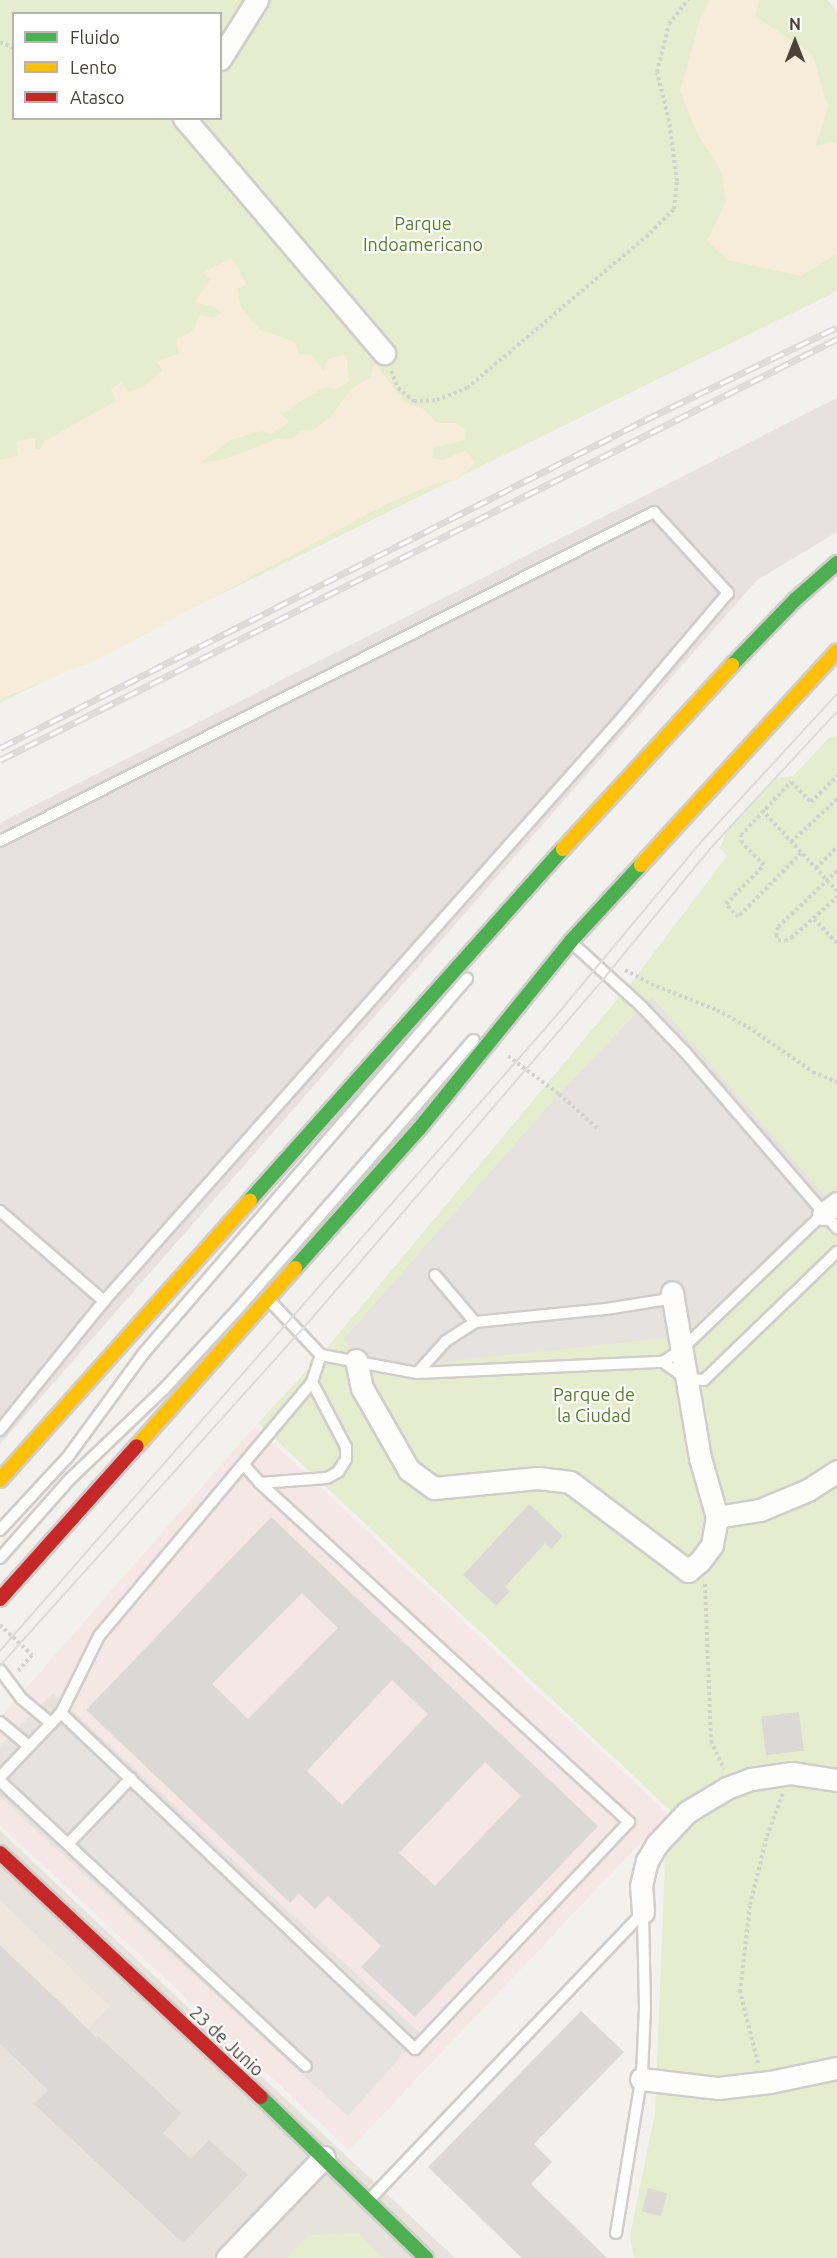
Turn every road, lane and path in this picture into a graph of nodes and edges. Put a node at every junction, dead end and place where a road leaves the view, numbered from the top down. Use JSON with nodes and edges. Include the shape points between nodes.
{"nodes":[{"id":1,"x":257,"y":0,"type":"edge"},
{"id":2,"x":688,"y":0,"type":"edge"},
{"id":3,"x":222,"y":56,"type":"edge"},
{"id":4,"x":186,"y":120,"type":"edge"},
{"id":5,"x":384,"y":353,"type":"joint"},
{"id":6,"x":837,"y":563,"type":"edge"},
{"id":7,"x":837,"y":651,"type":"edge"},
{"id":8,"x":837,"y":776,"type":"edge"},
{"id":9,"x":616,"y":790,"type":"junction"},
{"id":10,"x":837,"y":799,"type":"edge"},
{"id":11,"x":762,"y":810,"type":"junction"},
{"id":12,"x":0,"y":841,"type":"edge"},
{"id":13,"x":791,"y":842,"type":"junction"},
{"id":14,"x":837,"y":847,"type":"edge"},
{"id":15,"x":801,"y":853,"type":"junction"},
{"id":16,"x":816,"y":868,"type":"junction"},
{"id":17,"x":837,"y":871,"type":"edge"},
{"id":18,"x":827,"y":880,"type":"junction"},
{"id":19,"x":837,"y":891,"type":"edge"},
{"id":20,"x":837,"y":897,"type":"edge"},
{"id":21,"x":527,"y":907,"type":"dead end"},
{"id":22,"x":814,"y":919,"type":"junction"},
{"id":23,"x":571,"y":941,"type":"junction"},
{"id":24,"x":837,"y":943,"type":"edge"},
{"id":25,"x":585,"y":956,"type":"junction"},
{"id":26,"x":475,"y":970,"type":"dead end"},
{"id":27,"x":503,"y":1051,"type":"dead end"},
{"id":28,"x":837,"y":1082,"type":"edge"},
{"id":29,"x":598,"y":1129,"type":"dead end"},
{"id":30,"x":0,"y":1211,"type":"edge"},
{"id":31,"x":832,"y":1215,"type":"edge"},
{"id":32,"x":837,"y":1252,"type":"edge"},
{"id":33,"x":435,"y":1275,"type":"dead end"},
{"id":34,"x":672,"y":1292,"type":"joint"},
{"id":35,"x":268,"y":1299,"type":"junction"},
{"id":36,"x":104,"y":1301,"type":"junction"},
{"id":37,"x":475,"y":1322,"type":"junction"},
{"id":38,"x":681,"y":1350,"type":"junction"},
{"id":39,"x":321,"y":1355,"type":"junction"},
{"id":40,"x":356,"y":1360,"type":"junction"},
{"id":41,"x":663,"y":1362,"type":"junction"},
{"id":42,"x":417,"y":1373,"type":"junction"},
{"id":43,"x":686,"y":1379,"type":"junction"},
{"id":44,"x":312,"y":1382,"type":"junction"},
{"id":45,"x":0,"y":1430,"type":"edge"},
{"id":46,"x":244,"y":1465,"type":"junction"},
{"id":47,"x":837,"y":1471,"type":"edge"},
{"id":48,"x":0,"y":1480,"type":"edge"},
{"id":49,"x":260,"y":1483,"type":"junction"},
{"id":50,"x":717,"y":1517,"type":"junction"},
{"id":51,"x":0,"y":1530,"type":"edge"},
{"id":52,"x":703,"y":1557,"type":"junction"},
{"id":53,"x":0,"y":1558,"type":"edge"},
{"id":54,"x":0,"y":1599,"type":"edge"},
{"id":55,"x":0,"y":1625,"type":"edge"},
{"id":56,"x":0,"y":1670,"type":"edge"},
{"id":57,"x":8,"y":1682,"type":"junction"},
{"id":58,"x":61,"y":1713,"type":"junction"},
{"id":59,"x":0,"y":1722,"type":"edge"},
{"id":60,"x":51,"y":1723,"type":"junction"},
{"id":61,"x":29,"y":1746,"type":"junction"},
{"id":62,"x":791,"y":1773,"type":"junction"},
{"id":63,"x":131,"y":1778,"type":"junction"},
{"id":64,"x":0,"y":1779,"type":"edge"},
{"id":65,"x":837,"y":1780,"type":"edge"},
{"id":66,"x":732,"y":1786,"type":"junction"},
{"id":67,"x":68,"y":1844,"type":"junction"},
{"id":68,"x":0,"y":1853,"type":"edge"},
{"id":69,"x":643,"y":1912,"type":"junction"},
{"id":70,"x":306,"y":2066,"type":"dead end"},
{"id":71,"x":837,"y":2068,"type":"edge"},
{"id":72,"x":641,"y":2079,"type":"junction"},
{"id":73,"x":764,"y":2083,"type":"junction"},
{"id":74,"x":324,"y":2157,"type":"junction"},
{"id":75,"x":368,"y":2202,"type":"junction"},
{"id":76,"x":616,"y":2234,"type":"dead end"},
{"id":77,"x":227,"y":2258,"type":"edge"},
{"id":78,"x":426,"y":2258,"type":"edge"}],
"edges":[{"from":1,"to":3,"type":"street"},
{"from":2,"to":5,"type":"path","via":[[669,24],[657,72],[677,181],[674,209],[468,388],[437,400],[414,401],[398,388]]},
{"from":4,"to":5,"type":"street"},
{"from":6,"to":9,"type":"main road","via":[[746,650]]},
{"from":7,"to":23,"type":"main road"},
{"from":8,"to":11,"type":"path","via":[[811,802],[791,782]]},
{"from":9,"to":21,"type":"lane"},
{"from":9,"to":48,"type":"main road"},
{"from":10,"to":13,"type":"path"},
{"from":11,"to":13,"type":"path"},
{"from":11,"to":15,"type":"path","via":[[741,834],[742,843],[764,865],[726,904],[738,917]]},
{"from":12,"to":36,"type":"lane","via":[[654,512],[728,593]]},
{"from":13,"to":15,"type":"path"},
{"from":14,"to":16,"type":"path"},
{"from":15,"to":16,"type":"path"},
{"from":16,"to":18,"type":"path"},
{"from":17,"to":18,"type":"path"},
{"from":18,"to":19,"type":"path"},
{"from":18,"to":22,"type":"path","via":[[778,927],[778,940],[785,942]]},
{"from":20,"to":22,"type":"path"},
{"from":22,"to":24,"type":"path"},
{"from":23,"to":25,"type":"lane"},
{"from":23,"to":35,"type":"main road","via":[[419,1129]]},
{"from":23,"to":53,"type":"lane","via":[[485,1028],[164,1389],[70,1479]]},
{"from":25,"to":28,"type":"path","via":[[615,965],[717,1010],[813,1072]]},
{"from":25,"to":31,"type":"lane","via":[[685,1052]]},
{"from":26,"to":51,"type":"lane","via":[[143,1354],[67,1458]]},
{"from":27,"to":29,"type":"path"},
{"from":30,"to":36,"type":"lane"},
{"from":31,"to":38,"type":"lane"},
{"from":32,"to":43,"type":"lane","via":[[704,1380]]},
{"from":33,"to":37,"type":"lane"},
{"from":34,"to":37,"type":"lane","via":[[663,1300],[606,1309]]},
{"from":34,"to":38,"type":"street"},
{"from":35,"to":39,"type":"lane"},
{"from":35,"to":54,"type":"main road"},
{"from":36,"to":45,"type":"lane"},
{"from":37,"to":42,"type":"lane","via":[[446,1341]]},
{"from":38,"to":41,"type":"lane"},
{"from":38,"to":43,"type":"street"},
{"from":39,"to":40,"type":"lane"},
{"from":39,"to":44,"type":"lane"},
{"from":40,"to":42,"type":"lane"},
{"from":40,"to":52,"type":"street","via":[[362,1388],[409,1470],[434,1488],[538,1478],[570,1482],[688,1571]]},
{"from":41,"to":42,"type":"lane"},
{"from":41,"to":43,"type":"lane"},
{"from":43,"to":50,"type":"street","via":[[700,1458]]},
{"from":44,"to":46,"type":"lane"},
{"from":44,"to":49,"type":"lane","via":[[346,1448],[346,1459],[338,1472],[327,1478]]},
{"from":46,"to":49,"type":"lane"},
{"from":46,"to":58,"type":"lane","via":[[99,1636]]},
{"from":47,"to":50,"type":"street","via":[[808,1490],[760,1510]]},
{"from":49,"to":63,"type":"lane","via":[[629,1822],[416,2049]]},
{"from":50,"to":52,"type":"street","via":[[712,1545]]},
{"from":52,"to":66,"type":"path","via":[[711,1741]]},
{"from":55,"to":57,"type":"path","via":[[32,1654]]},
{"from":56,"to":57,"type":"lane"},
{"from":57,"to":60,"type":"lane"},
{"from":58,"to":60,"type":"lane"},
{"from":58,"to":63,"type":"lane"},
{"from":59,"to":61,"type":"lane"},
{"from":60,"to":61,"type":"lane"},
{"from":61,"to":64,"type":"lane"},
{"from":62,"to":65,"type":"street"},
{"from":62,"to":66,"type":"street"},
{"from":62,"to":73,"type":"path","via":[[767,1836],[753,1894],[740,1992]]},
{"from":63,"to":67,"type":"lane"},
{"from":64,"to":67,"type":"lane"},
{"from":66,"to":69,"type":"street","via":[[687,1812],[657,1844],[643,1873]]},
{"from":67,"to":70,"type":"lane"},
{"from":68,"to":74,"type":"main road","name":"23 de Junio"},
{"from":69,"to":72,"type":"lane","via":[[645,2009]]},
{"from":69,"to":75,"type":"lane"},
{"from":71,"to":73,"type":"street"},
{"from":72,"to":73,"type":"street","via":[[718,2088]]},
{"from":72,"to":76,"type":"lane"},
{"from":74,"to":75,"type":"main road","name":"23 de Junio"},
{"from":74,"to":77,"type":"street"},
{"from":75,"to":78,"type":"main road","name":"23 de Junio"}]}
